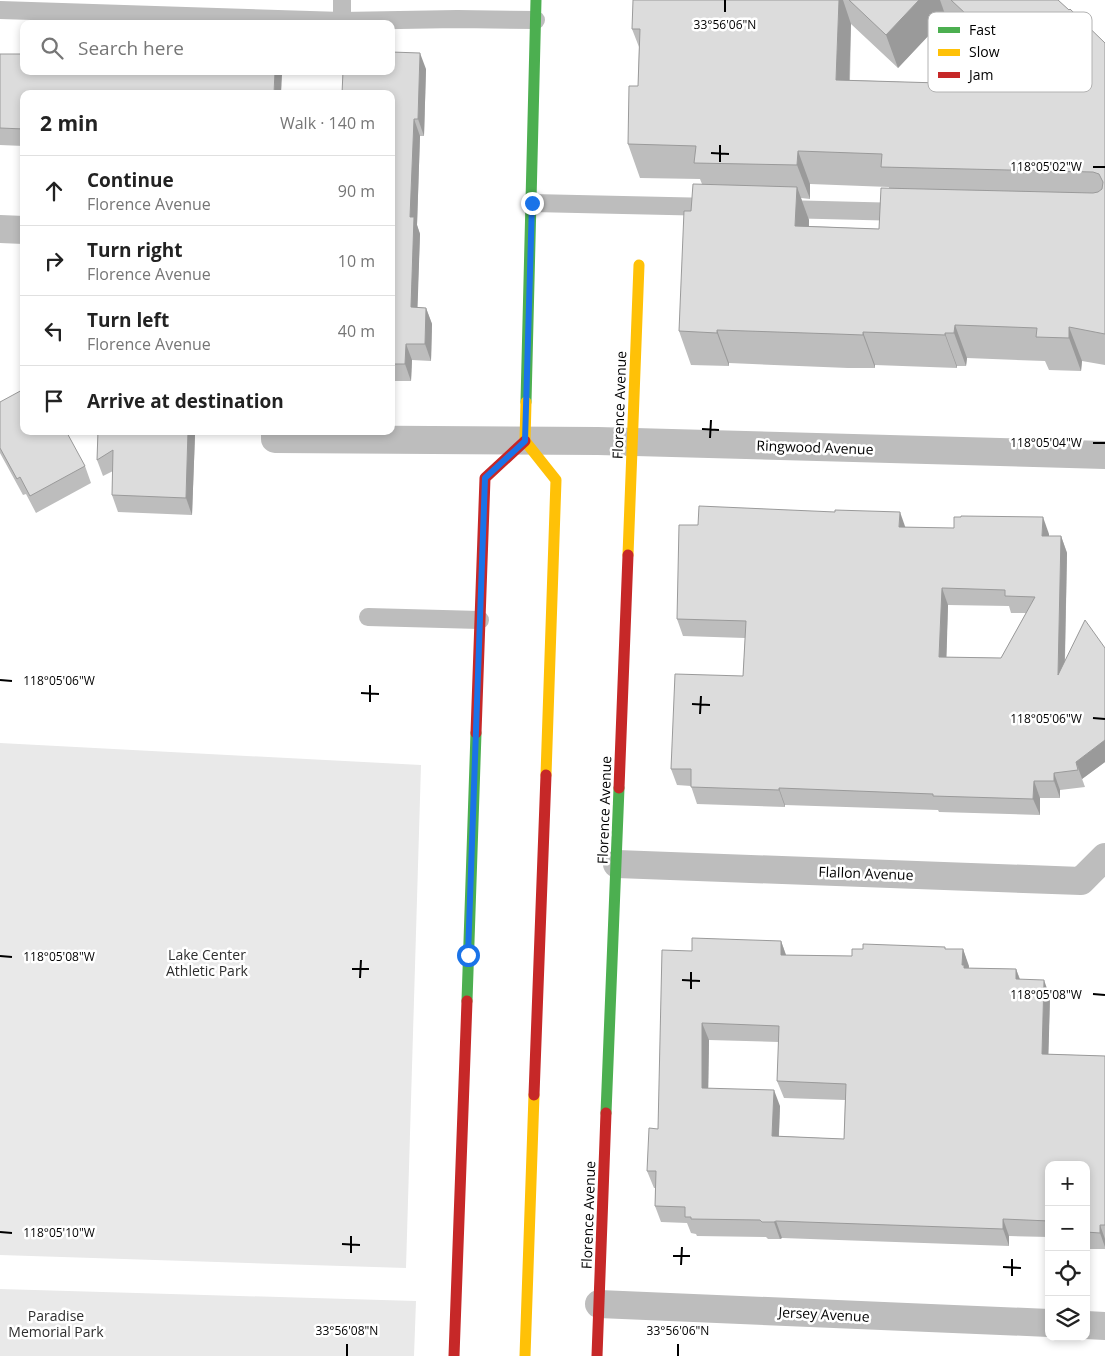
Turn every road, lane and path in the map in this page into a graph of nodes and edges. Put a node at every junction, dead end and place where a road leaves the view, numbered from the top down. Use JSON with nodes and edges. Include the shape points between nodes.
{"nodes":[{"id":1,"x":342,"y":0,"type":"edge"},
{"id":2,"x":536,"y":0,"type":"edge"},
{"id":3,"x":0,"y":10,"type":"edge"},
{"id":4,"x":311,"y":20,"type":"edge"},
{"id":5,"x":342,"y":20,"type":"edge"},
{"id":6,"x":395,"y":20,"type":"edge"},
{"id":7,"x":536,"y":20,"type":"junction"},
{"id":8,"x":532,"y":203,"type":"junction"},
{"id":9,"x":732,"y":208,"type":"edge"},
{"id":10,"x":762,"y":208,"type":"edge"},
{"id":11,"x":918,"y":212,"type":"edge"},
{"id":12,"x":0,"y":229,"type":"edge"},
{"id":13,"x":20,"y":230,"type":"edge"},
{"id":14,"x":639,"y":265,"type":"dead end"},
{"id":15,"x":274,"y":435,"type":"edge"},
{"id":16,"x":525,"y":441,"type":"junction"},
{"id":17,"x":632,"y":442,"type":"junction"},
{"id":18,"x":1105,"y":455,"type":"edge"},
{"id":19,"x":368,"y":617,"type":"dead end"},
{"id":20,"x":480,"y":620,"type":"junction"},
{"id":21,"x":1105,"y":857,"type":"edge"},
{"id":22,"x":617,"y":864,"type":"junction"},
{"id":23,"x":599,"y":1304,"type":"junction"},
{"id":24,"x":1045,"y":1323,"type":"edge"},
{"id":25,"x":1090,"y":1325,"type":"edge"},
{"id":26,"x":1105,"y":1326,"type":"edge"},
{"id":27,"x":454,"y":1356,"type":"edge"},
{"id":28,"x":524,"y":1356,"type":"edge"},
{"id":29,"x":598,"y":1356,"type":"edge"}],
"edges":[{"from":1,"to":5,"type":"lane"},
{"from":2,"to":7,"type":"main road"},
{"from":3,"to":4,"type":"lane"},
{"from":6,"to":7,"type":"lane"},
{"from":7,"to":8,"type":"main road"},
{"from":8,"to":9,"type":"lane"},
{"from":8,"to":16,"type":"main road"},
{"from":10,"to":11,"type":"lane"},
{"from":12,"to":13,"type":"street"},
{"from":14,"to":17,"type":"main road","name":"Florence Avenue"},
{"from":15,"to":16,"type":"street","name":"Ringwood Avenue","via":[[274,439]]},
{"from":16,"to":17,"type":"street","name":"Ringwood Avenue"},
{"from":16,"to":20,"type":"main road","via":[[485,478]]},
{"from":16,"to":28,"type":"main road","via":[[556,480]]},
{"from":17,"to":18,"type":"street","name":"Ringwood Avenue"},
{"from":17,"to":22,"type":"main road","name":"Florence Avenue"},
{"from":19,"to":20,"type":"lane"},
{"from":20,"to":27,"type":"main road"},
{"from":21,"to":22,"type":"street","name":"Flallon Avenue","via":[[1081,881]]},
{"from":22,"to":23,"type":"main road","name":"Florence Avenue"},
{"from":23,"to":24,"type":"street","name":"Jersey Avenue"},
{"from":23,"to":29,"type":"main road","name":"Florence Avenue"},
{"from":25,"to":26,"type":"street"}]}
